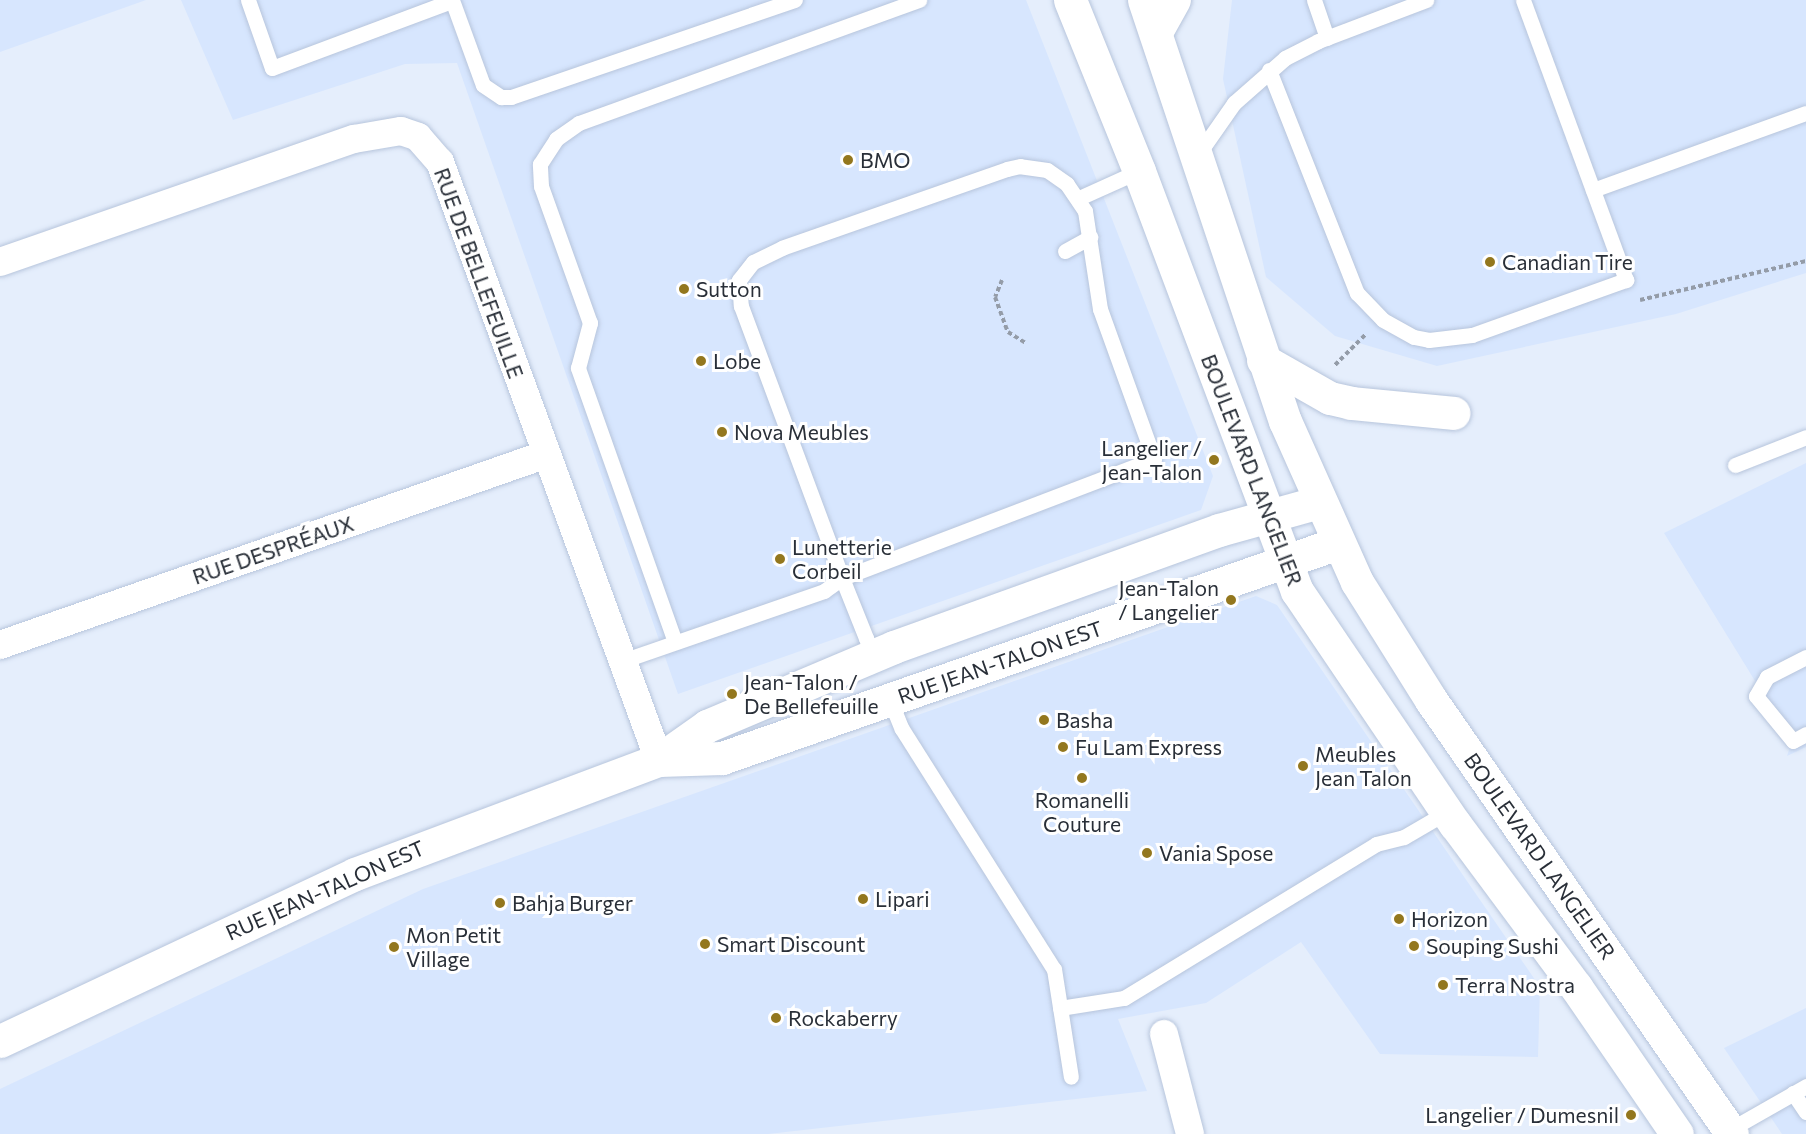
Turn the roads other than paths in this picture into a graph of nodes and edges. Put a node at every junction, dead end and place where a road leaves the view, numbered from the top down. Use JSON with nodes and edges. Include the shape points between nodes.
{"nodes":[{"id":1,"x":248,"y":0,"type":"edge"},
{"id":2,"x":795,"y":0,"type":"edge"},
{"id":3,"x":920,"y":0,"type":"edge"},
{"id":4,"x":1070,"y":0,"type":"edge"},
{"id":5,"x":1144,"y":0,"type":"edge"},
{"id":6,"x":1174,"y":0,"type":"edge"},
{"id":7,"x":1314,"y":0,"type":"edge"},
{"id":8,"x":1426,"y":0,"type":"edge"},
{"id":9,"x":1523,"y":0,"type":"edge"},
{"id":10,"x":451,"y":1,"type":"edge"},
{"id":11,"x":1156,"y":32,"type":"junction"},
{"id":12,"x":1328,"y":38,"type":"junction"},
{"id":13,"x":1269,"y":70,"type":"junction"},
{"id":14,"x":1806,"y":112,"type":"edge"},
{"id":15,"x":1195,"y":159,"type":"junction"},
{"id":16,"x":1139,"y":171,"type":"junction"},
{"id":17,"x":1593,"y":190,"type":"junction"},
{"id":18,"x":1079,"y":198,"type":"junction"},
{"id":19,"x":1090,"y":237,"type":"junction"},
{"id":20,"x":1065,"y":251,"type":"dead end"},
{"id":21,"x":0,"y":262,"type":"edge"},
{"id":22,"x":1263,"y":360,"type":"junction"},
{"id":23,"x":1454,"y":413,"type":"dead end"},
{"id":24,"x":1806,"y":437,"type":"edge"},
{"id":25,"x":547,"y":454,"type":"junction"},
{"id":26,"x":1735,"y":465,"type":"dead end"},
{"id":27,"x":1319,"y":502,"type":"junction"},
{"id":28,"x":1268,"y":517,"type":"junction"},
{"id":29,"x":1338,"y":543,"type":"junction"},
{"id":30,"x":1284,"y":562,"type":"junction"},
{"id":31,"x":842,"y":578,"type":"junction"},
{"id":32,"x":675,"y":642,"type":"junction"},
{"id":33,"x":0,"y":645,"type":"edge"},
{"id":34,"x":873,"y":656,"type":"junction"},
{"id":35,"x":1806,"y":657,"type":"edge"},
{"id":36,"x":622,"y":661,"type":"junction"},
{"id":37,"x":890,"y":700,"type":"junction"},
{"id":38,"x":1806,"y":734,"type":"edge"},
{"id":39,"x":658,"y":760,"type":"junction"},
{"id":40,"x":1447,"y":812,"type":"junction"},
{"id":41,"x":1060,"y":1008,"type":"junction"},
{"id":42,"x":1164,"y":1034,"type":"dead end"},
{"id":43,"x":0,"y":1041,"type":"edge"},
{"id":44,"x":1071,"y":1077,"type":"dead end"},
{"id":45,"x":1799,"y":1090,"type":"edge"},
{"id":46,"x":1806,"y":1112,"type":"edge"},
{"id":47,"x":1728,"y":1132,"type":"edge"},
{"id":48,"x":1190,"y":1134,"type":"edge"},
{"id":49,"x":1677,"y":1134,"type":"edge"}],
"edges":[{"from":1,"to":10,"type":"lane","via":[[272,68]]},
{"from":2,"to":10,"type":"lane","via":[[511,97],[501,97],[483,85]]},
{"from":3,"to":32,"type":"lane","via":[[579,123],[556,140],[540,164],[541,186],[590,323],[578,369]]},
{"from":4,"to":16,"type":"main road","name":"BOULEVARD LANGELIER"},
{"from":5,"to":11,"type":"main road","name":"BOULEVARD LANGELIER"},
{"from":6,"to":11,"type":"main road"},
{"from":7,"to":12,"type":"lane"},
{"from":8,"to":12,"type":"lane"},
{"from":9,"to":17,"type":"lane"},
{"from":11,"to":15,"type":"main road","name":"BOULEVARD LANGELIER"},
{"from":12,"to":13,"type":"lane"},
{"from":13,"to":15,"type":"lane","via":[[1234,103]]},
{"from":13,"to":17,"type":"lane","via":[[1357,293],[1383,320],[1414,337],[1429,340],[1472,335],[1626,280]]},
{"from":14,"to":17,"type":"lane"},
{"from":15,"to":22,"type":"main road","name":"BOULEVARD LANGELIER"},
{"from":16,"to":18,"type":"lane"},
{"from":16,"to":28,"type":"main road","name":"BOULEVARD LANGELIER"},
{"from":18,"to":19,"type":"lane"},
{"from":18,"to":31,"type":"lane","via":[[1058,176],[1020,166],[782,248],[762,256],[746,269],[738,292],[741,306]]},
{"from":19,"to":20,"type":"lane"},
{"from":19,"to":31,"type":"lane","via":[[1100,309],[1154,459]]},
{"from":21,"to":25,"type":"street","name":"RUE DE BELLEFEUILLE","via":[[354,139],[401,131],[418,138],[440,162]]},
{"from":22,"to":23,"type":"main road","via":[[1330,398],[1352,404]]},
{"from":22,"to":27,"type":"main road","name":"BOULEVARD LANGELIER"},
{"from":24,"to":26,"type":"lane"},
{"from":25,"to":33,"type":"street","name":"RUE DESPRÉAUX"},
{"from":25,"to":36,"type":"street","name":"RUE DE BELLEFEUILLE"},
{"from":27,"to":28,"type":"main road","name":"RUE JEAN-TALON EST"},
{"from":27,"to":29,"type":"main road","name":"BOULEVARD LANGELIER"},
{"from":28,"to":30,"type":"main road","name":"BOULEVARD LANGELIER"},
{"from":28,"to":34,"type":"main road","name":"RUE JEAN-TALON EST","via":[[1219,530]]},
{"from":29,"to":30,"type":"main road","name":"RUE JEAN-TALON EST"},
{"from":29,"to":47,"type":"main road","name":"BOULEVARD LANGELIER","via":[[1388,637]]},
{"from":30,"to":37,"type":"main road","name":"RUE JEAN-TALON EST"},
{"from":30,"to":40,"type":"main road","name":"BOULEVARD LANGELIER","via":[[1308,609]]},
{"from":31,"to":32,"type":"lane","via":[[824,591]]},
{"from":31,"to":34,"type":"lane"},
{"from":32,"to":36,"type":"lane"},
{"from":34,"to":39,"type":"main road","name":"RUE JEAN-TALON EST","via":[[707,726]]},
{"from":35,"to":38,"type":"lane","via":[[1767,677],[1756,696],[1792,741]]},
{"from":36,"to":39,"type":"street","name":"RUE DE BELLEFEUILLE"},
{"from":37,"to":39,"type":"main road","name":"RUE JEAN-TALON EST","via":[[722,758]]},
{"from":37,"to":41,"type":"lane","via":[[902,729],[1054,969]]},
{"from":39,"to":43,"type":"main road","name":"RUE JEAN-TALON EST","via":[[355,874]]},
{"from":40,"to":41,"type":"lane","via":[[1404,837],[1376,844],[1124,998]]},
{"from":40,"to":49,"type":"main road","name":"BOULEVARD LANGELIER","via":[[1576,987]]},
{"from":41,"to":44,"type":"lane"},
{"from":42,"to":48,"type":"street"},
{"from":45,"to":46,"type":"lane"},
{"from":45,"to":47,"type":"lane"}]}
